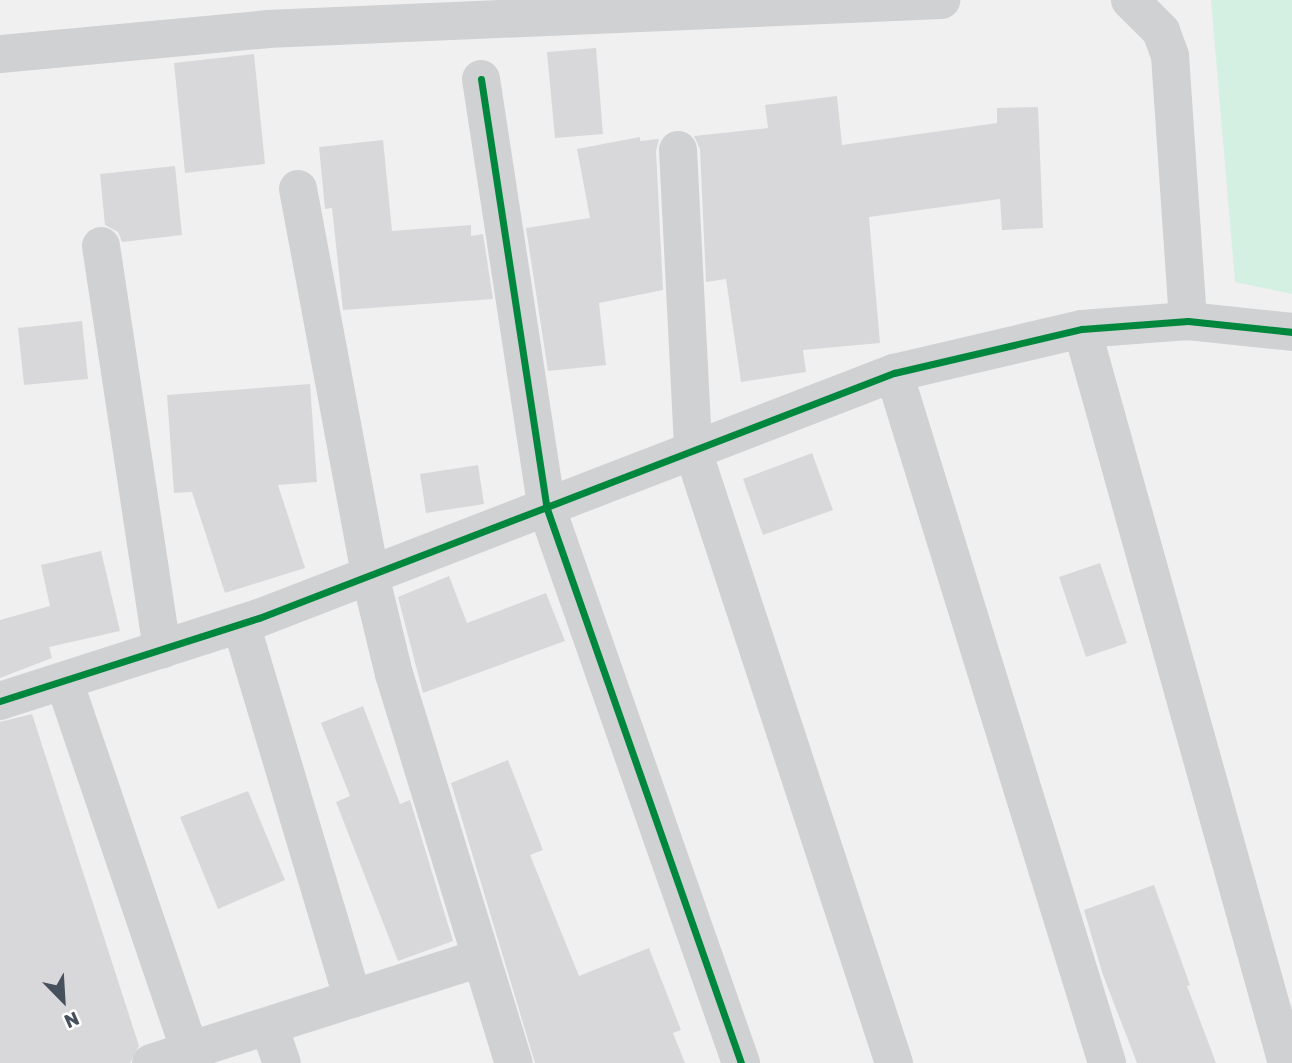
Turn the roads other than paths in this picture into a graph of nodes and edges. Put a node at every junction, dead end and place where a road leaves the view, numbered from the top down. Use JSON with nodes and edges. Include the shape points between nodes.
{"nodes":[{"id":1,"x":941,"y":0,"type":"edge"},
{"id":2,"x":1130,"y":0,"type":"edge"},
{"id":3,"x":0,"y":54,"type":"edge"},
{"id":4,"x":481,"y":79,"type":"dead end"},
{"id":5,"x":678,"y":150,"type":"dead end"},
{"id":6,"x":298,"y":190,"type":"dead end"},
{"id":7,"x":101,"y":246,"type":"dead end"},
{"id":8,"x":1188,"y":321,"type":"junction"},
{"id":9,"x":1082,"y":329,"type":"junction"},
{"id":10,"x":1291,"y":335,"type":"edge"},
{"id":11,"x":894,"y":373,"type":"junction"},
{"id":12,"x":693,"y":451,"type":"junction"},
{"id":13,"x":547,"y":509,"type":"junction"},
{"id":14,"x":370,"y":575,"type":"junction"},
{"id":15,"x":241,"y":624,"type":"junction"},
{"id":16,"x":162,"y":649,"type":"junction"},
{"id":17,"x":64,"y":681,"type":"junction"},
{"id":18,"x":0,"y":701,"type":"edge"},
{"id":19,"x":480,"y":958,"type":"junction"},
{"id":20,"x":353,"y":999,"type":"junction"},
{"id":21,"x":269,"y":1026,"type":"junction"},
{"id":22,"x":190,"y":1051,"type":"junction"},
{"id":23,"x":151,"y":1063,"type":"edge"},
{"id":24,"x":282,"y":1063,"type":"edge"},
{"id":25,"x":514,"y":1063,"type":"edge"},
{"id":26,"x":741,"y":1063,"type":"edge"},
{"id":27,"x":894,"y":1063,"type":"edge"},
{"id":28,"x":1107,"y":1063,"type":"edge"},
{"id":29,"x":1287,"y":1063,"type":"edge"}],
"edges":[{"from":1,"to":3,"type":"street","via":[[267,29]]},
{"from":2,"to":8,"type":"street","via":[[1161,30],[1170,56]]},
{"from":4,"to":13,"type":"street"},
{"from":5,"to":12,"type":"street"},
{"from":6,"to":14,"type":"street"},
{"from":7,"to":16,"type":"street"},
{"from":8,"to":9,"type":"street"},
{"from":8,"to":10,"type":"street"},
{"from":9,"to":11,"type":"street"},
{"from":9,"to":29,"type":"street"},
{"from":11,"to":12,"type":"street"},
{"from":11,"to":28,"type":"street"},
{"from":12,"to":13,"type":"street"},
{"from":12,"to":27,"type":"street"},
{"from":13,"to":14,"type":"street"},
{"from":13,"to":26,"type":"street"},
{"from":14,"to":15,"type":"street"},
{"from":14,"to":19,"type":"street","via":[[394,674],[453,854]]},
{"from":15,"to":16,"type":"street"},
{"from":15,"to":20,"type":"street"},
{"from":16,"to":17,"type":"street"},
{"from":17,"to":18,"type":"street"},
{"from":17,"to":22,"type":"street"},
{"from":19,"to":20,"type":"street"},
{"from":19,"to":25,"type":"street"},
{"from":20,"to":21,"type":"street"},
{"from":21,"to":22,"type":"street"},
{"from":21,"to":24,"type":"street"},
{"from":22,"to":23,"type":"street"}]}
